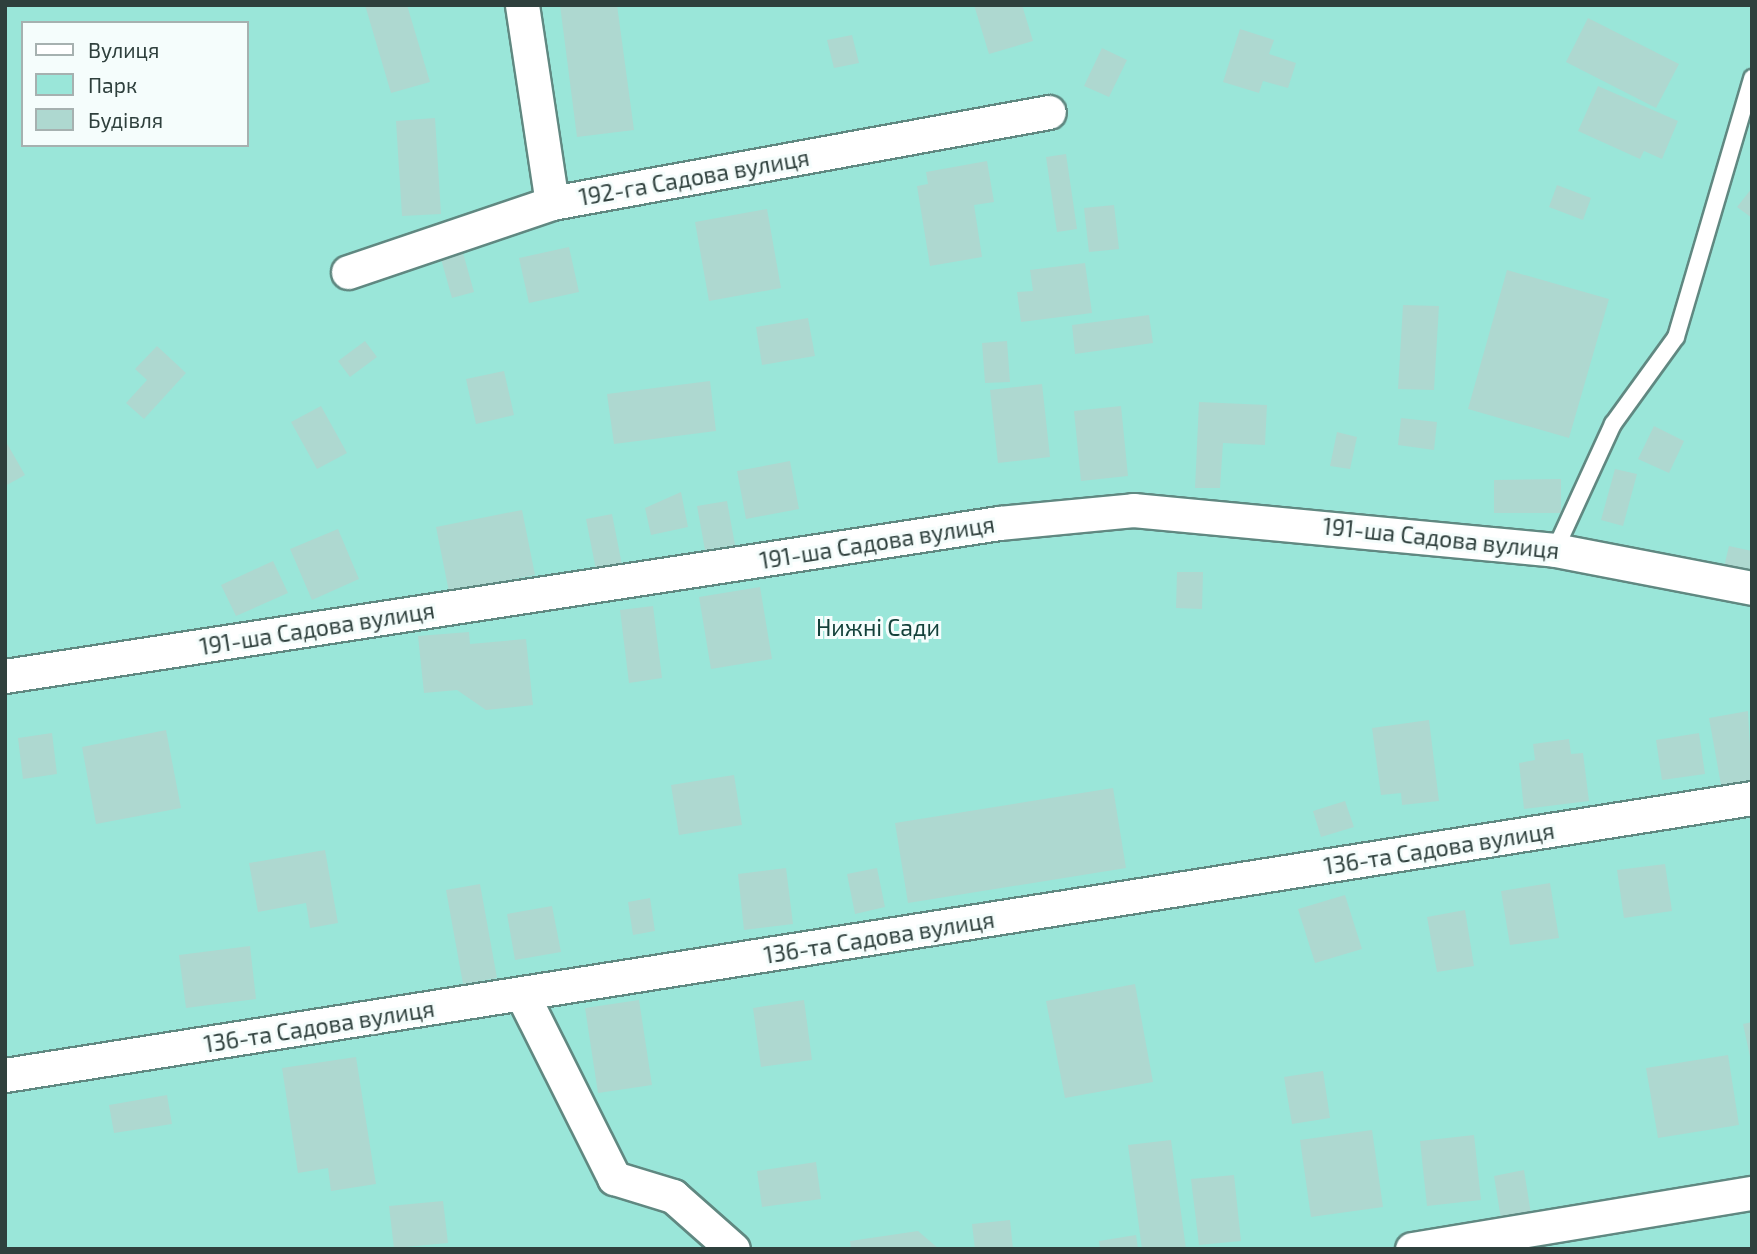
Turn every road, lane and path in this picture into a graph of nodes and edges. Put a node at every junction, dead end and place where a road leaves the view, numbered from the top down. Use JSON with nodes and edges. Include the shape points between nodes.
{"nodes":[{"id":1,"x":522,"y":5,"type":"edge"},
{"id":2,"x":1752,"y":78,"type":"edge"},
{"id":3,"x":1049,"y":112,"type":"dead end"},
{"id":4,"x":552,"y":203,"type":"junction"},
{"id":5,"x":348,"y":272,"type":"dead end"},
{"id":6,"x":1555,"y":550,"type":"junction"},
{"id":7,"x":1752,"y":588,"type":"edge"},
{"id":8,"x":8,"y":670,"type":"edge"},
{"id":9,"x":1752,"y":798,"type":"edge"},
{"id":10,"x":522,"y":994,"type":"junction"},
{"id":11,"x":5,"y":1075,"type":"edge"},
{"id":12,"x":1752,"y":1193,"type":"edge"},
{"id":13,"x":733,"y":1249,"type":"edge"},
{"id":14,"x":1412,"y":1249,"type":"edge"}],
"edges":[{"from":1,"to":4,"type":"street"},
{"from":2,"to":6,"type":"lane","via":[[1676,337],[1613,424]]},
{"from":3,"to":4,"type":"street","name":"192-га Садова вулиця"},
{"from":4,"to":5,"type":"street","name":"192-га Садова вулиця"},
{"from":6,"to":7,"type":"street","name":"191-ша Садова вулиця"},
{"from":6,"to":8,"type":"street","name":"191-ша Садова вулиця","via":[[1133,510],[999,523]]},
{"from":9,"to":10,"type":"street","name":"136-та Садова вулиця"},
{"from":10,"to":11,"type":"street","name":"136-та Садова вулиця"},
{"from":10,"to":13,"type":"street","via":[[614,1178],[673,1196]]},
{"from":12,"to":14,"type":"street"}]}
